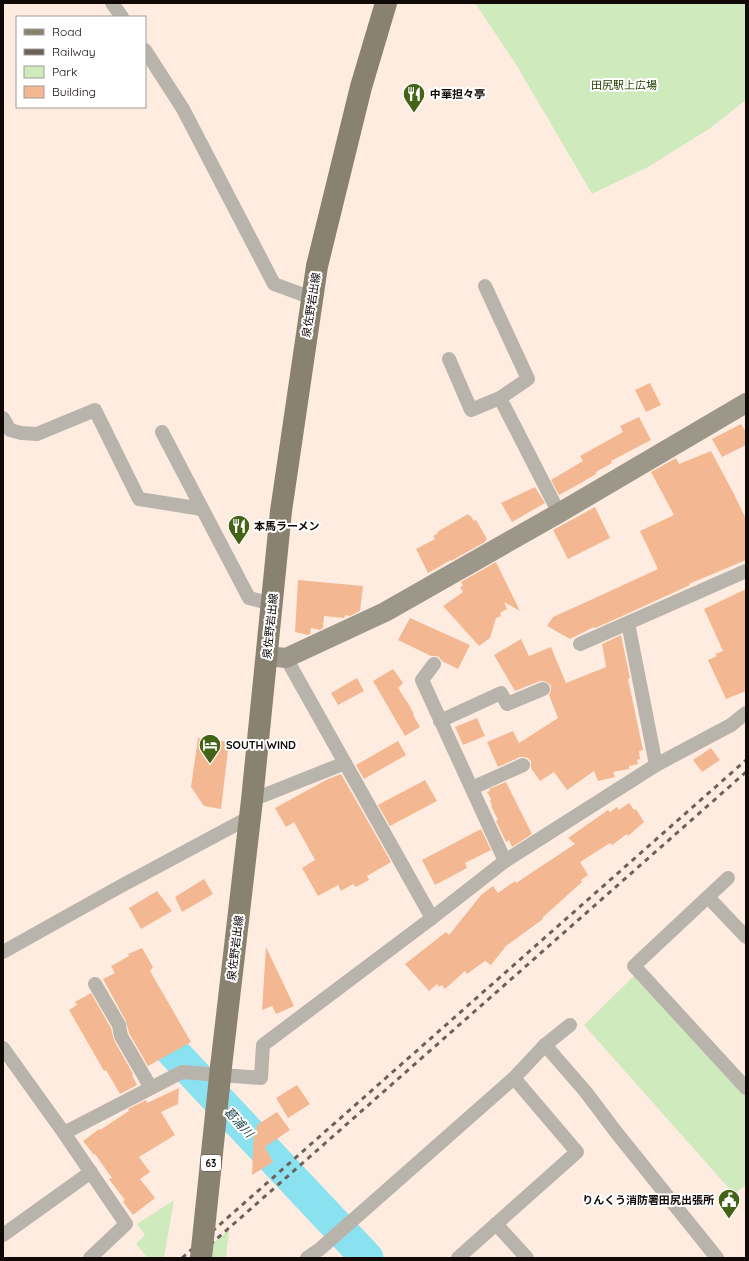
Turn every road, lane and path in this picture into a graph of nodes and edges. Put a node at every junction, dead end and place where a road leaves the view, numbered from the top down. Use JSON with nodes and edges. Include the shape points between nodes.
{"nodes":[{"id":1,"x":112,"y":3,"type":"edge"},
{"id":2,"x":386,"y":3,"type":"edge"},
{"id":3,"x":121,"y":16,"type":"edge"},
{"id":4,"x":146,"y":52,"type":"edge"},
{"id":5,"x":484,"y":286,"type":"dead end"},
{"id":6,"x":312,"y":298,"type":"junction"},
{"id":7,"x":449,"y":359,"type":"dead end"},
{"id":8,"x":500,"y":398,"type":"junction"},
{"id":9,"x":746,"y":403,"type":"edge"},
{"id":10,"x":5,"y":428,"type":"edge"},
{"id":11,"x":162,"y":432,"type":"dead end"},
{"id":12,"x":202,"y":509,"type":"junction"},
{"id":13,"x":558,"y":513,"type":"junction"},
{"id":14,"x":746,"y":571,"type":"edge"},
{"id":15,"x":272,"y":604,"type":"junction"},
{"id":16,"x":628,"y":623,"type":"junction"},
{"id":17,"x":580,"y":644,"type":"dead end"},
{"id":18,"x":277,"y":657,"type":"junction"},
{"id":19,"x":434,"y":664,"type":"dead end"},
{"id":20,"x":543,"y":689,"type":"dead end"},
{"id":21,"x":746,"y":713,"type":"edge"},
{"id":22,"x":440,"y":720,"type":"junction"},
{"id":23,"x":345,"y":763,"type":"junction"},
{"id":24,"x":523,"y":765,"type":"dead end"},
{"id":25,"x":656,"y":765,"type":"junction"},
{"id":26,"x":472,"y":788,"type":"junction"},
{"id":27,"x":251,"y":808,"type":"junction"},
{"id":28,"x":505,"y":861,"type":"junction"},
{"id":29,"x":728,"y":878,"type":"dead end"},
{"id":30,"x":708,"y":897,"type":"junction"},
{"id":31,"x":432,"y":918,"type":"junction"},
{"id":32,"x":746,"y":937,"type":"edge"},
{"id":33,"x":3,"y":952,"type":"edge"},
{"id":34,"x":95,"y":984,"type":"dead end"},
{"id":35,"x":570,"y":1025,"type":"dead end"},
{"id":36,"x":545,"y":1045,"type":"junction"},
{"id":37,"x":3,"y":1048,"type":"edge"},
{"id":38,"x":514,"y":1078,"type":"junction"},
{"id":39,"x":151,"y":1088,"type":"junction"},
{"id":40,"x":746,"y":1088,"type":"edge"},
{"id":41,"x":64,"y":1133,"type":"junction"},
{"id":42,"x":91,"y":1172,"type":"junction"},
{"id":43,"x":496,"y":1224,"type":"junction"},
{"id":44,"x":3,"y":1235,"type":"edge"},
{"id":45,"x":90,"y":1258,"type":"edge"},
{"id":46,"x":201,"y":1258,"type":"edge"},
{"id":47,"x":307,"y":1258,"type":"edge"},
{"id":48,"x":458,"y":1258,"type":"edge"},
{"id":49,"x":527,"y":1258,"type":"edge"},
{"id":50,"x":717,"y":1258,"type":"edge"}],
"edges":[{"from":1,"to":3,"type":"street"},
{"from":2,"to":6,"type":"main road","name":"泉佐野岩出線","number":"63","via":[[359,94],[317,266]]},
{"from":4,"to":6,"type":"street","via":[[183,109],[274,284]]},
{"from":5,"to":8,"type":"street","via":[[528,379]]},
{"from":6,"to":15,"type":"main road","name":"泉佐野岩出線","number":"63","via":[[281,511]]},
{"from":7,"to":8,"type":"street","via":[[471,410]]},
{"from":8,"to":13,"type":"street"},
{"from":9,"to":13,"type":"street"},
{"from":10,"to":12,"type":"street","via":[[37,434],[95,410],[139,499]]},
{"from":11,"to":12,"type":"street"},
{"from":12,"to":15,"type":"street","via":[[249,598]]},
{"from":13,"to":18,"type":"street","via":[[385,612]]},
{"from":14,"to":16,"type":"street"},
{"from":15,"to":18,"type":"main road","name":"泉佐野岩出線","number":"63"},
{"from":16,"to":17,"type":"street"},
{"from":16,"to":25,"type":"street"},
{"from":18,"to":23,"type":"street"},
{"from":18,"to":27,"type":"main road","name":"泉佐野岩出線","number":"63"},
{"from":19,"to":22,"type":"street","via":[[422,680]]},
{"from":20,"to":22,"type":"street","via":[[507,704],[501,693]]},
{"from":21,"to":25,"type":"street","via":[[731,726]]},
{"from":22,"to":26,"type":"street"},
{"from":23,"to":27,"type":"street"},
{"from":23,"to":31,"type":"street"},
{"from":24,"to":26,"type":"street"},
{"from":25,"to":28,"type":"street"},
{"from":26,"to":28,"type":"street"},
{"from":27,"to":33,"type":"street","via":[[121,886]]},
{"from":27,"to":46,"type":"main road","name":"泉佐野岩出線","number":"63","bridge":true},
{"from":28,"to":31,"type":"street"},
{"from":29,"to":30,"type":"street"},
{"from":30,"to":32,"type":"street"},
{"from":30,"to":40,"type":"street","via":[[634,966]]},
{"from":31,"to":39,"type":"street","via":[[263,1045],[261,1078],[182,1072]]},
{"from":34,"to":39,"type":"street"},
{"from":35,"to":36,"type":"street"},
{"from":36,"to":38,"type":"street"},
{"from":36,"to":50,"type":"street","via":[[585,1091]]},
{"from":37,"to":41,"type":"street"},
{"from":38,"to":43,"type":"street","via":[[577,1152]]},
{"from":38,"to":47,"type":"street"},
{"from":39,"to":41,"type":"street"},
{"from":41,"to":42,"type":"street"},
{"from":42,"to":44,"type":"street"},
{"from":42,"to":45,"type":"street","via":[[126,1224]]},
{"from":43,"to":48,"type":"street"},
{"from":43,"to":49,"type":"street"}]}
